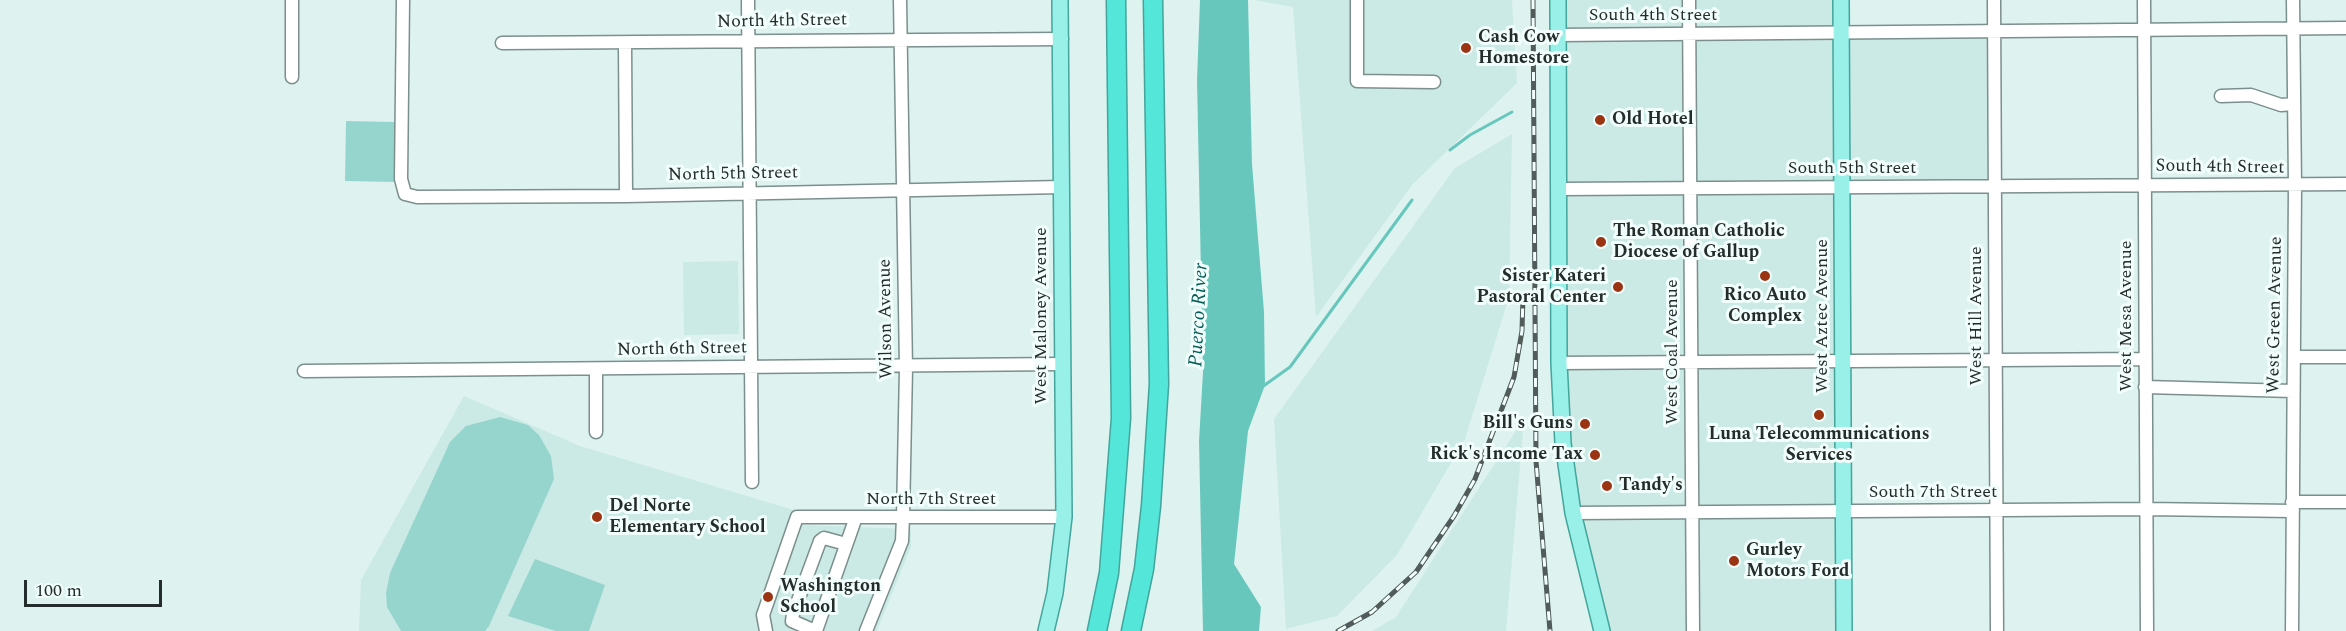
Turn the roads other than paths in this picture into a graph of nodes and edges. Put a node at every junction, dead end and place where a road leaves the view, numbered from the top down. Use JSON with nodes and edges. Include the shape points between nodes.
{"nodes":[{"id":1,"x":292,"y":0,"type":"edge"},
{"id":2,"x":403,"y":0,"type":"edge"},
{"id":3,"x":748,"y":0,"type":"edge"},
{"id":4,"x":900,"y":0,"type":"edge"},
{"id":5,"x":1060,"y":0,"type":"edge"},
{"id":6,"x":1116,"y":0,"type":"edge"},
{"id":7,"x":1152,"y":0,"type":"edge"},
{"id":8,"x":1357,"y":0,"type":"edge"},
{"id":9,"x":1558,"y":0,"type":"edge"},
{"id":10,"x":1689,"y":0,"type":"edge"},
{"id":11,"x":1841,"y":0,"type":"edge"},
{"id":12,"x":1994,"y":0,"type":"edge"},
{"id":13,"x":2144,"y":0,"type":"edge"},
{"id":14,"x":2293,"y":0,"type":"edge"},
{"id":15,"x":2346,"y":28,"type":"edge"},
{"id":16,"x":2293,"y":30,"type":"junction"},
{"id":17,"x":2144,"y":31,"type":"junction"},
{"id":18,"x":1994,"y":32,"type":"junction"},
{"id":19,"x":1841,"y":33,"type":"junction"},
{"id":20,"x":1689,"y":34,"type":"junction"},
{"id":21,"x":1558,"y":35,"type":"junction"},
{"id":22,"x":900,"y":39,"type":"junction"},
{"id":23,"x":1062,"y":39,"type":"junction"},
{"id":24,"x":748,"y":40,"type":"junction"},
{"id":25,"x":502,"y":43,"type":"dead end"},
{"id":26,"x":625,"y":43,"type":"junction"},
{"id":27,"x":292,"y":77,"type":"dead end"},
{"id":28,"x":1434,"y":82,"type":"dead end"},
{"id":29,"x":2221,"y":96,"type":"dead end"},
{"id":30,"x":2294,"y":104,"type":"junction"},
{"id":31,"x":2346,"y":184,"type":"edge"},
{"id":32,"x":2145,"y":185,"type":"junction"},
{"id":33,"x":1995,"y":186,"type":"junction"},
{"id":34,"x":2295,"y":186,"type":"junction"},
{"id":35,"x":1062,"y":187,"type":"junction"},
{"id":36,"x":1842,"y":187,"type":"junction"},
{"id":37,"x":1559,"y":189,"type":"junction"},
{"id":38,"x":1690,"y":189,"type":"junction"},
{"id":39,"x":902,"y":190,"type":"junction"},
{"id":40,"x":749,"y":193,"type":"junction"},
{"id":41,"x":626,"y":196,"type":"junction"},
{"id":42,"x":2295,"y":357,"type":"junction"},
{"id":43,"x":2346,"y":357,"type":"edge"},
{"id":44,"x":2145,"y":359,"type":"junction"},
{"id":45,"x":1995,"y":360,"type":"junction"},
{"id":46,"x":1842,"y":361,"type":"junction"},
{"id":47,"x":1691,"y":362,"type":"junction"},
{"id":48,"x":1559,"y":363,"type":"junction"},
{"id":49,"x":1061,"y":364,"type":"junction"},
{"id":50,"x":750,"y":367,"type":"junction"},
{"id":51,"x":906,"y":368,"type":"junction"},
{"id":52,"x":596,"y":369,"type":"junction"},
{"id":53,"x":303,"y":371,"type":"dead end"},
{"id":54,"x":2145,"y":387,"type":"junction"},
{"id":55,"x":2293,"y":391,"type":"junction"},
{"id":56,"x":596,"y":432,"type":"dead end"},
{"id":57,"x":752,"y":482,"type":"dead end"},
{"id":58,"x":2346,"y":502,"type":"edge"},
{"id":59,"x":2292,"y":507,"type":"junction"},
{"id":60,"x":2146,"y":509,"type":"junction"},
{"id":61,"x":1996,"y":510,"type":"junction"},
{"id":62,"x":1843,"y":511,"type":"junction"},
{"id":63,"x":1692,"y":512,"type":"junction"},
{"id":64,"x":1573,"y":513,"type":"junction"},
{"id":65,"x":856,"y":517,"type":"junction"},
{"id":66,"x":903,"y":517,"type":"junction"},
{"id":67,"x":1064,"y":517,"type":"junction"},
{"id":68,"x":846,"y":544,"type":"junction"},
{"id":69,"x":766,"y":631,"type":"edge"},
{"id":70,"x":815,"y":631,"type":"edge"},
{"id":71,"x":866,"y":631,"type":"edge"},
{"id":72,"x":1046,"y":631,"type":"edge"},
{"id":73,"x":1097,"y":631,"type":"edge"},
{"id":74,"x":1131,"y":631,"type":"edge"},
{"id":75,"x":1602,"y":631,"type":"edge"},
{"id":76,"x":1693,"y":631,"type":"edge"},
{"id":77,"x":1844,"y":631,"type":"edge"},
{"id":78,"x":1996,"y":631,"type":"edge"},
{"id":79,"x":2146,"y":631,"type":"edge"},
{"id":80,"x":2292,"y":631,"type":"edge"}],
"edges":[{"from":1,"to":27,"type":"street"},
{"from":2,"to":41,"type":"street","name":"North 5th Street","via":[[401,179],[405,194]]},
{"from":3,"to":24,"type":"street"},
{"from":4,"to":22,"type":"street","name":"Wilson Avenue"},
{"from":5,"to":23,"type":"main road","name":"West Maloney Avenue"},
{"from":6,"to":73,"type":"highway","via":[[1121,418],[1109,573]]},
{"from":7,"to":74,"type":"highway","via":[[1158,395],[1144,569]]},
{"from":8,"to":28,"type":"street","via":[[1357,81]]},
{"from":9,"to":21,"type":"main road"},
{"from":10,"to":20,"type":"street","name":"West Coal Avenue"},
{"from":11,"to":19,"type":"main road","name":"West Aztec Avenue"},
{"from":12,"to":18,"type":"street","name":"West Hill Avenue"},
{"from":13,"to":17,"type":"street","name":"West Mesa Avenue"},
{"from":14,"to":16,"type":"street","name":"West Green Avenue"},
{"from":15,"to":16,"type":"street"},
{"from":16,"to":17,"type":"street"},
{"from":16,"to":30,"type":"street","name":"West Green Avenue"},
{"from":17,"to":18,"type":"street","name":"South 4th Street"},
{"from":17,"to":32,"type":"street","name":"West Mesa Avenue"},
{"from":18,"to":19,"type":"street","name":"South 4th Street"},
{"from":18,"to":33,"type":"street","name":"West Hill Avenue"},
{"from":19,"to":20,"type":"street","name":"South 4th Street"},
{"from":19,"to":36,"type":"main road","name":"West Aztec Avenue"},
{"from":20,"to":21,"type":"street","name":"South 4th Street"},
{"from":20,"to":38,"type":"street","name":"West Coal Avenue"},
{"from":21,"to":37,"type":"main road"},
{"from":22,"to":23,"type":"street","name":"North 4th Street"},
{"from":22,"to":24,"type":"street","name":"North 4th Street"},
{"from":22,"to":39,"type":"street","name":"Wilson Avenue"},
{"from":23,"to":35,"type":"main road","name":"West Maloney Avenue"},
{"from":24,"to":26,"type":"street","name":"North 4th Street"},
{"from":24,"to":40,"type":"street"},
{"from":25,"to":26,"type":"street","name":"North 4th Street"},
{"from":26,"to":41,"type":"street"},
{"from":29,"to":30,"type":"street","via":[[2251,94],[2281,105]]},
{"from":30,"to":34,"type":"street","name":"West Green Avenue"},
{"from":31,"to":34,"type":"street"},
{"from":32,"to":33,"type":"street","name":"South 5th Street"},
{"from":32,"to":34,"type":"street","name":"South 4th Street"},
{"from":32,"to":44,"type":"street","name":"West Mesa Avenue"},
{"from":33,"to":36,"type":"street","name":"South 5th Street"},
{"from":33,"to":45,"type":"street","name":"West Hill Avenue"},
{"from":34,"to":42,"type":"street","name":"West Green Avenue"},
{"from":35,"to":39,"type":"street","name":"North 5th Street"},
{"from":35,"to":49,"type":"main road","name":"West Maloney Avenue"},
{"from":36,"to":38,"type":"street","name":"South 5th Street"},
{"from":36,"to":46,"type":"main road","name":"West Aztec Avenue"},
{"from":37,"to":38,"type":"street","name":"South 5th Street"},
{"from":37,"to":48,"type":"main road"},
{"from":38,"to":47,"type":"street","name":"West Coal Avenue"},
{"from":39,"to":40,"type":"street","name":"North 5th Street"},
{"from":39,"to":51,"type":"street","name":"Wilson Avenue"},
{"from":40,"to":41,"type":"street","name":"North 5th Street"},
{"from":40,"to":50,"type":"street"},
{"from":42,"to":43,"type":"street"},
{"from":42,"to":55,"type":"street","name":"West Green Avenue"},
{"from":44,"to":45,"type":"street"},
{"from":44,"to":54,"type":"street","name":"West Mesa Avenue"},
{"from":45,"to":46,"type":"street"},
{"from":45,"to":61,"type":"street","name":"West Hill Avenue"},
{"from":46,"to":47,"type":"street"},
{"from":46,"to":62,"type":"main road","name":"West Aztec Avenue"},
{"from":47,"to":48,"type":"street"},
{"from":47,"to":63,"type":"street","name":"West Coal Avenue"},
{"from":48,"to":64,"type":"main road","via":[[1563,443]]},
{"from":49,"to":51,"type":"street","name":"North 6th Street"},
{"from":49,"to":67,"type":"main road","name":"West Maloney Avenue"},
{"from":50,"to":51,"type":"street","name":"North 6th Street"},
{"from":50,"to":52,"type":"street","name":"North 6th Street"},
{"from":50,"to":57,"type":"street"},
{"from":51,"to":66,"type":"street","name":"Wilson Avenue"},
{"from":52,"to":53,"type":"street","name":"North 6th Street"},
{"from":52,"to":56,"type":"street"},
{"from":54,"to":55,"type":"street"},
{"from":54,"to":60,"type":"street","name":"West Mesa Avenue"},
{"from":55,"to":59,"type":"street","name":"West Green Avenue"},
{"from":58,"to":59,"type":"street","name":"South 7th Street"},
{"from":59,"to":60,"type":"street","name":"South 7th Street"},
{"from":59,"to":80,"type":"street","name":"West Green Avenue"},
{"from":60,"to":61,"type":"street","name":"South 7th Street"},
{"from":60,"to":79,"type":"street","name":"West Mesa Avenue"},
{"from":61,"to":62,"type":"street","name":"South 7th Street"},
{"from":61,"to":78,"type":"street","name":"West Hill Avenue"},
{"from":62,"to":63,"type":"street","name":"South 7th Street"},
{"from":62,"to":77,"type":"main road","name":"West Aztec Avenue"},
{"from":63,"to":64,"type":"street","name":"South 7th Street"},
{"from":63,"to":76,"type":"street","name":"West Coal Avenue"},
{"from":64,"to":75,"type":"main road"},
{"from":65,"to":66,"type":"street","name":"North 7th Street"},
{"from":65,"to":68,"type":"street"},
{"from":65,"to":69,"type":"street","name":"North 7th Street","via":[[797,517],[763,615]]},
{"from":66,"to":67,"type":"street","name":"North 7th Street"},
{"from":66,"to":71,"type":"street","name":"Wilson Avenue","via":[[902,541]]},
{"from":67,"to":72,"type":"main road","name":"West Maloney Avenue"},
{"from":68,"to":70,"type":"street"},
{"from":68,"to":70,"type":"street","via":[[824,538],[820,541],[793,614],[792,621]]}]}
